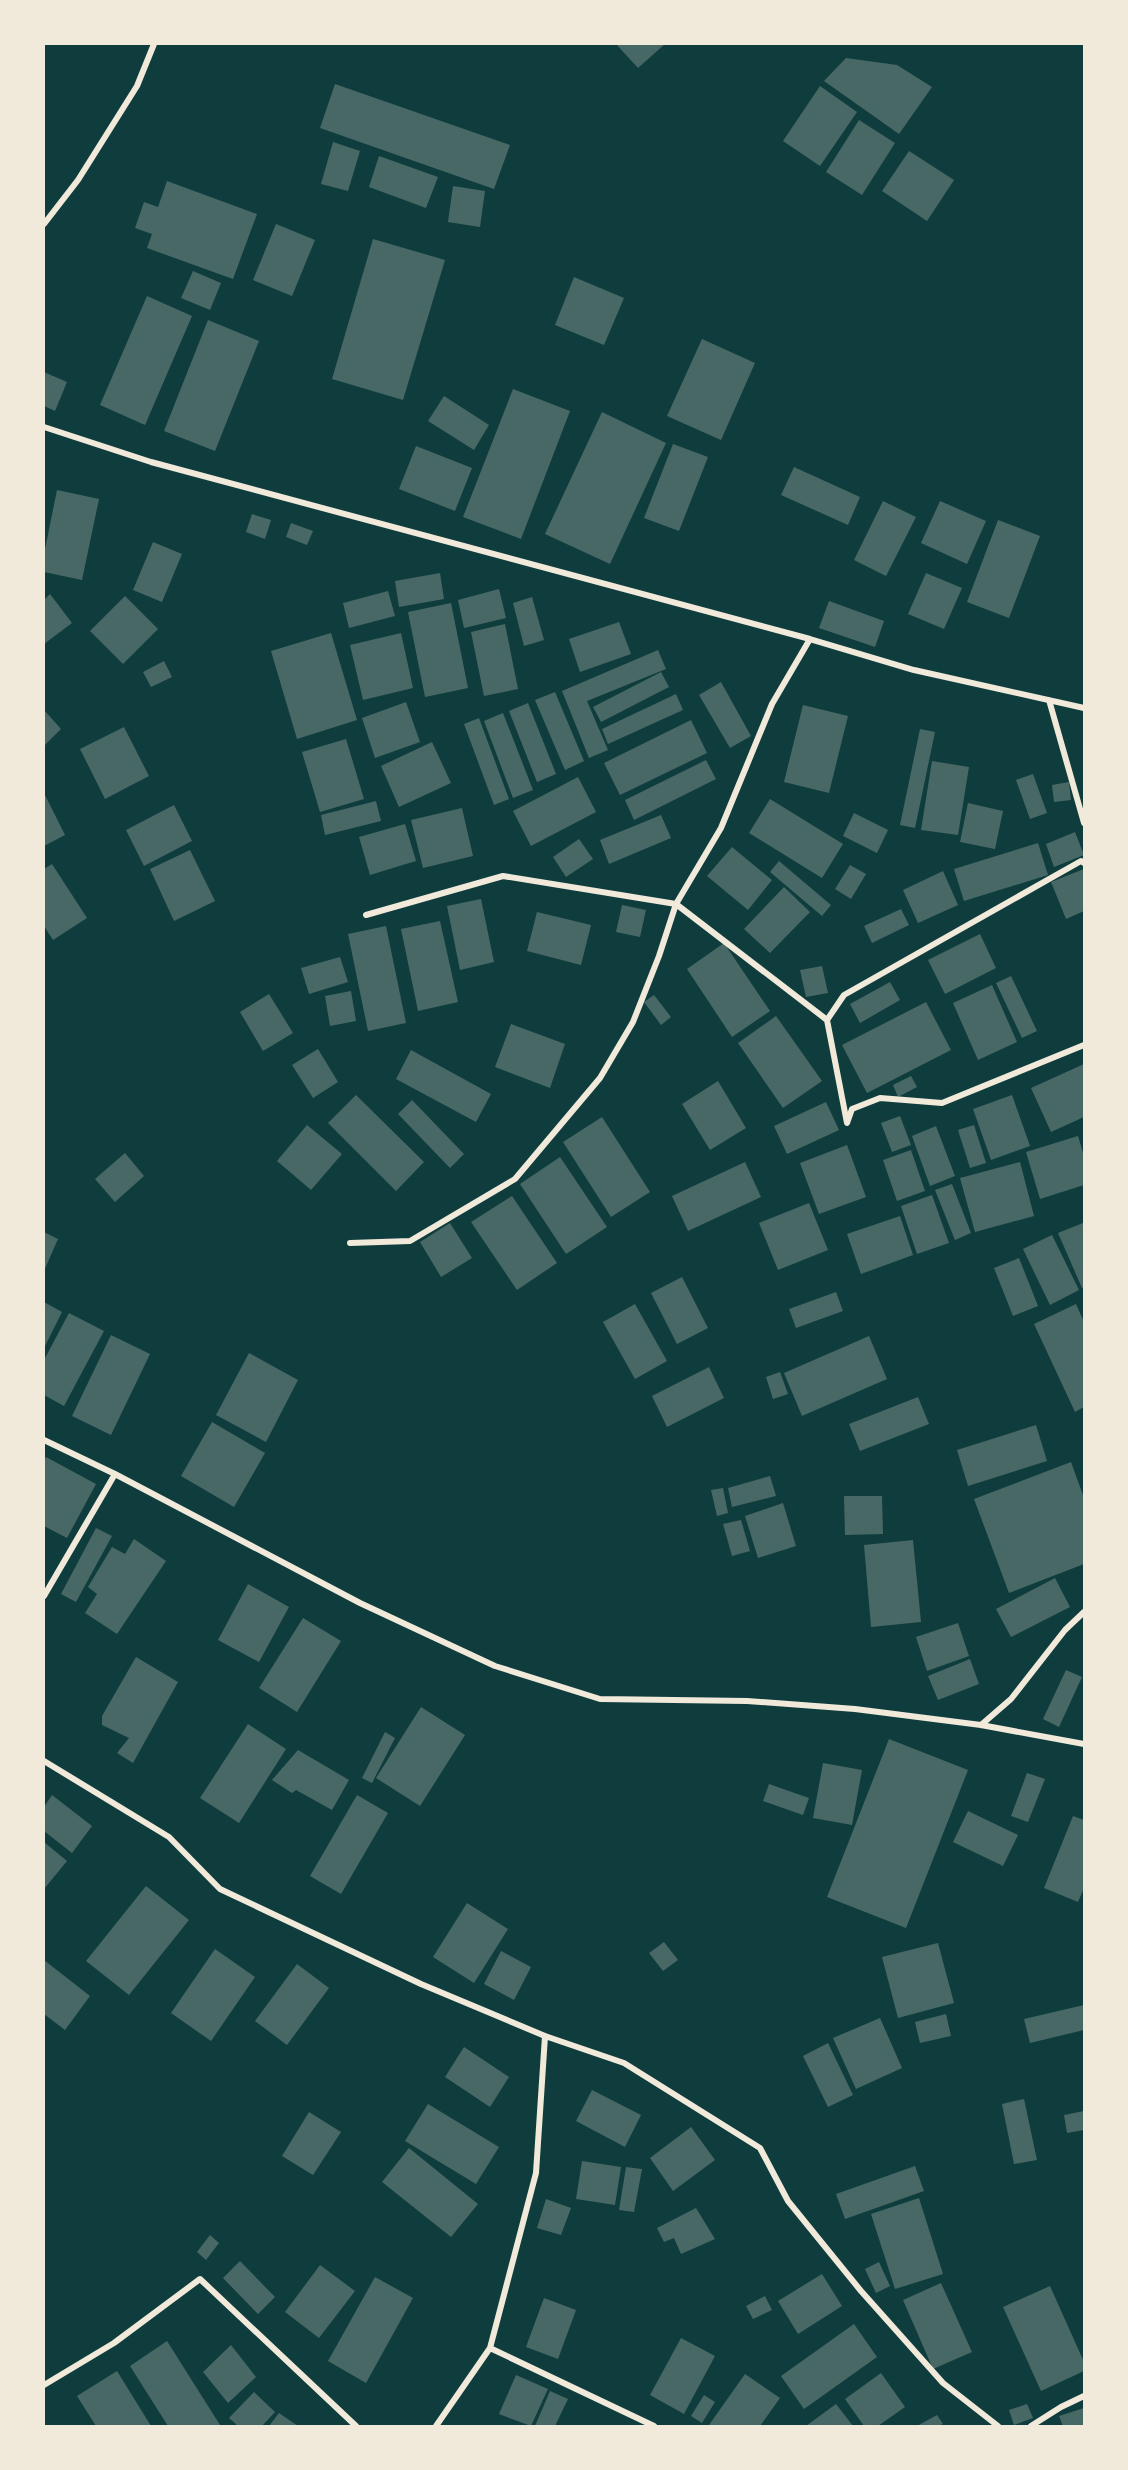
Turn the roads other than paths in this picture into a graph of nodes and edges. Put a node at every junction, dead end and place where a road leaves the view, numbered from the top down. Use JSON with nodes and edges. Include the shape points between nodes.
{"nodes":[{"id":1,"x":154,"y":44,"type":"edge"},
{"id":2,"x":44,"y":224,"type":"edge"},
{"id":3,"x":44,"y":427,"type":"edge"},
{"id":4,"x":810,"y":639,"type":"junction"},
{"id":5,"x":1049,"y":700,"type":"junction"},
{"id":6,"x":1084,"y":708,"type":"edge"},
{"id":7,"x":1084,"y":823,"type":"edge"},
{"id":8,"x":1084,"y":863,"type":"edge"},
{"id":9,"x":676,"y":904,"type":"junction"},
{"id":10,"x":366,"y":915,"type":"dead end"},
{"id":11,"x":827,"y":1020,"type":"junction"},
{"id":12,"x":1084,"y":1045,"type":"edge"},
{"id":13,"x":350,"y":1243,"type":"dead end"},
{"id":14,"x":44,"y":1440,"type":"edge"},
{"id":15,"x":115,"y":1474,"type":"junction"},
{"id":16,"x":44,"y":1596,"type":"edge"},
{"id":17,"x":1084,"y":1612,"type":"edge"},
{"id":18,"x":981,"y":1725,"type":"junction"},
{"id":19,"x":1084,"y":1744,"type":"edge"},
{"id":20,"x":44,"y":1761,"type":"edge"},
{"id":21,"x":545,"y":2036,"type":"junction"},
{"id":22,"x":490,"y":2348,"type":"junction"},
{"id":23,"x":44,"y":2385,"type":"edge"},
{"id":24,"x":1084,"y":2396,"type":"edge"},
{"id":25,"x":356,"y":2427,"type":"edge"},
{"id":26,"x":436,"y":2427,"type":"edge"},
{"id":27,"x":654,"y":2427,"type":"edge"},
{"id":28,"x":998,"y":2427,"type":"edge"},
{"id":29,"x":1031,"y":2427,"type":"edge"}],
"edges":[{"from":1,"to":2,"type":"street","via":[[137,86],[78,180]]},
{"from":3,"to":4,"type":"street","via":[[151,462]]},
{"from":4,"to":5,"type":"street","via":[[914,670]]},
{"from":4,"to":9,"type":"street","via":[[772,704],[722,828]]},
{"from":5,"to":6,"type":"street"},
{"from":5,"to":7,"type":"street"},
{"from":8,"to":11,"type":"street","via":[[1081,861],[844,995]]},
{"from":9,"to":10,"type":"street","via":[[503,876]]},
{"from":9,"to":11,"type":"street"},
{"from":9,"to":13,"type":"street","via":[[633,1022],[600,1078],[515,1179],[411,1241]]},
{"from":11,"to":12,"type":"street","via":[[847,1123],[852,1109],[880,1098],[942,1103]]},
{"from":14,"to":15,"type":"street"},
{"from":15,"to":16,"type":"street"},
{"from":15,"to":18,"type":"street","via":[[360,1603],[485,1662],[600,1699],[747,1701],[855,1709]]},
{"from":17,"to":18,"type":"street","via":[[1011,1699]]},
{"from":18,"to":19,"type":"street"},
{"from":20,"to":21,"type":"street","via":[[169,1836],[220,1889],[421,1984]]},
{"from":21,"to":22,"type":"street","via":[[536,2173]]},
{"from":21,"to":28,"type":"street","via":[[624,2063],[760,2148],[788,2202],[861,2292],[943,2383]]},
{"from":22,"to":26,"type":"street"},
{"from":22,"to":27,"type":"street"},
{"from":23,"to":25,"type":"street","via":[[114,2343],[200,2280]]},
{"from":24,"to":29,"type":"street"}]}
